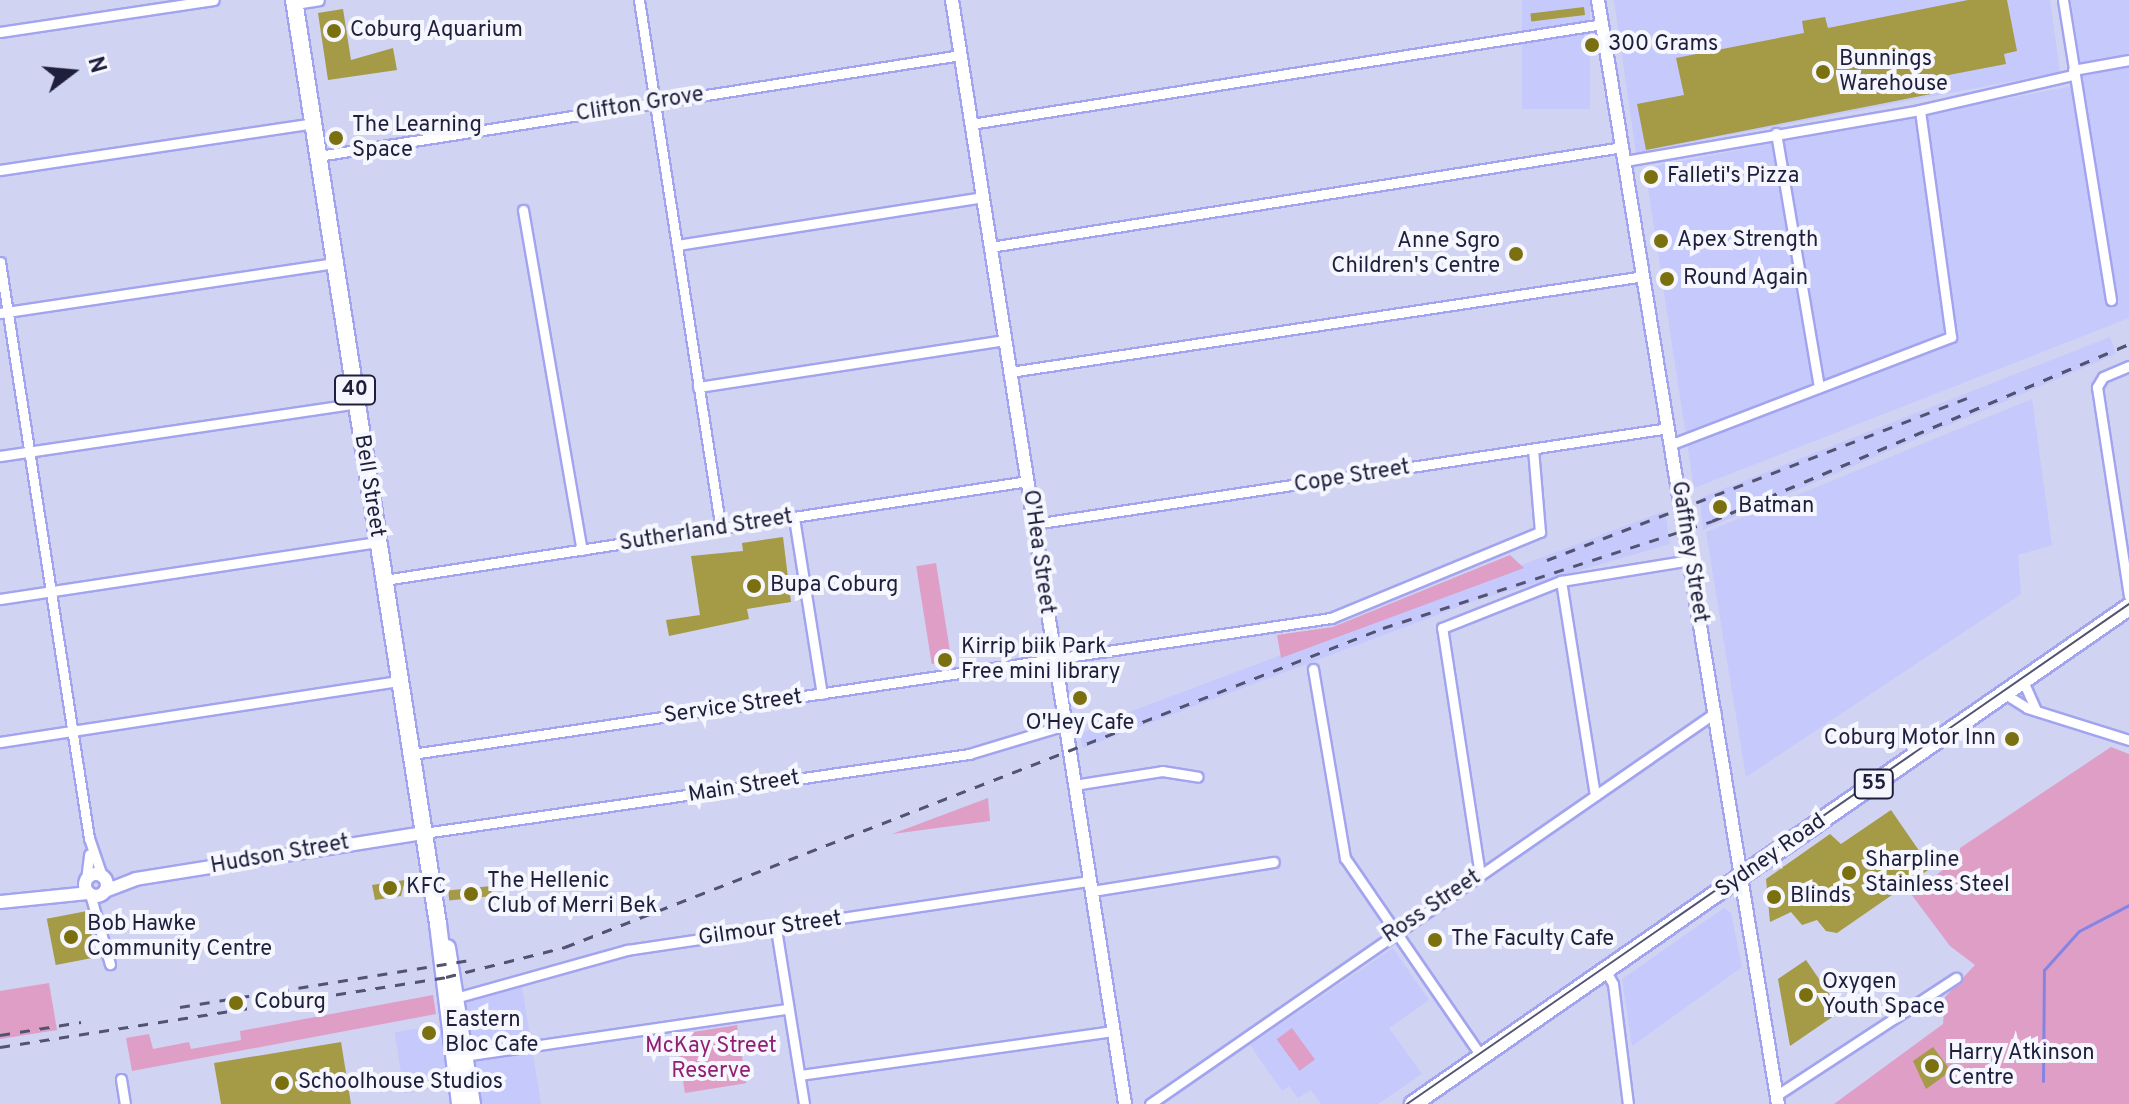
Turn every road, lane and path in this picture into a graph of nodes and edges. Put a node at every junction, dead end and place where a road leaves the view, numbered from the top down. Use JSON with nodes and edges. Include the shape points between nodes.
{"nodes":[{"id":1,"x":214,"y":0,"type":"edge"},
{"id":2,"x":319,"y":0,"type":"edge"},
{"id":3,"x":639,"y":0,"type":"edge"},
{"id":4,"x":1598,"y":0,"type":"edge"},
{"id":5,"x":2063,"y":0,"type":"edge"},
{"id":6,"x":956,"y":1,"type":"edge"},
{"id":7,"x":295,"y":2,"type":"edge"},
{"id":8,"x":1603,"y":24,"type":"junction"},
{"id":9,"x":0,"y":32,"type":"edge"},
{"id":10,"x":961,"y":55,"type":"junction"},
{"id":11,"x":2129,"y":60,"type":"edge"},
{"id":12,"x":2073,"y":72,"type":"junction"},
{"id":13,"x":655,"y":103,"type":"junction"},
{"id":14,"x":1920,"y":110,"type":"junction"},
{"id":15,"x":313,"y":123,"type":"junction"},
{"id":16,"x":971,"y":124,"type":"junction"},
{"id":17,"x":1776,"y":133,"type":"junction"},
{"id":18,"x":1623,"y":147,"type":"junction"},
{"id":19,"x":318,"y":156,"type":"junction"},
{"id":20,"x":1625,"y":161,"type":"junction"},
{"id":21,"x":0,"y":170,"type":"edge"},
{"id":22,"x":982,"y":197,"type":"junction"},
{"id":23,"x":523,"y":210,"type":"dead end"},
{"id":24,"x":677,"y":245,"type":"junction"},
{"id":25,"x":990,"y":247,"type":"junction"},
{"id":26,"x":0,"y":262,"type":"edge"},
{"id":27,"x":335,"y":263,"type":"junction"},
{"id":28,"x":1644,"y":276,"type":"junction"},
{"id":29,"x":2111,"y":300,"type":"dead end"},
{"id":30,"x":4,"y":312,"type":"edge"},
{"id":31,"x":1005,"y":340,"type":"junction"},
{"id":32,"x":2129,"y":366,"type":"edge"},
{"id":33,"x":1010,"y":372,"type":"junction"},
{"id":34,"x":698,"y":387,"type":"junction"},
{"id":35,"x":1819,"y":387,"type":"junction"},
{"id":36,"x":357,"y":403,"type":"junction"},
{"id":37,"x":1669,"y":428,"type":"junction"},
{"id":38,"x":1672,"y":444,"type":"junction"},
{"id":39,"x":1533,"y":449,"type":"junction"},
{"id":40,"x":29,"y":452,"type":"junction"},
{"id":41,"x":0,"y":456,"type":"edge"},
{"id":42,"x":1028,"y":481,"type":"junction"},
{"id":43,"x":794,"y":518,"type":"junction"},
{"id":44,"x":1034,"y":524,"type":"junction"},
{"id":45,"x":721,"y":530,"type":"junction"},
{"id":46,"x":378,"y":542,"type":"junction"},
{"id":47,"x":582,"y":550,"type":"junction"},
{"id":48,"x":1690,"y":560,"type":"junction"},
{"id":49,"x":384,"y":580,"type":"junction"},
{"id":50,"x":1561,"y":581,"type":"junction"},
{"id":51,"x":51,"y":591,"type":"junction"},
{"id":52,"x":2129,"y":596,"type":"edge"},
{"id":53,"x":0,"y":599,"type":"edge"},
{"id":54,"x":2129,"y":607,"type":"edge"},
{"id":55,"x":1053,"y":660,"type":"junction"},
{"id":56,"x":1313,"y":669,"type":"dead end"},
{"id":57,"x":400,"y":681,"type":"junction"},
{"id":58,"x":2023,"y":681,"type":"junction"},
{"id":59,"x":822,"y":694,"type":"junction"},
{"id":60,"x":2005,"y":694,"type":"junction"},
{"id":61,"x":2036,"y":710,"type":"junction"},
{"id":62,"x":1716,"y":712,"type":"junction"},
{"id":63,"x":1062,"y":726,"type":"junction"},
{"id":64,"x":73,"y":731,"type":"junction"},
{"id":65,"x":2129,"y":740,"type":"edge"},
{"id":66,"x":0,"y":742,"type":"edge"},
{"id":67,"x":412,"y":754,"type":"junction"},
{"id":68,"x":1198,"y":777,"type":"dead end"},
{"id":69,"x":1074,"y":785,"type":"junction"},
{"id":70,"x":1595,"y":795,"type":"junction"},
{"id":71,"x":424,"y":833,"type":"junction"},
{"id":72,"x":89,"y":838,"type":"junction"},
{"id":73,"x":1274,"y":862,"type":"dead end"},
{"id":74,"x":1480,"y":875,"type":"junction"},
{"id":75,"x":1743,"y":875,"type":"junction"},
{"id":76,"x":102,"y":876,"type":"junction"},
{"id":77,"x":136,"y":879,"type":"junction"},
{"id":78,"x":1091,"y":886,"type":"junction"},
{"id":79,"x":88,"y":887,"type":"junction"},
{"id":80,"x":104,"y":892,"type":"junction"},
{"id":81,"x":0,"y":902,"type":"edge"},
{"id":82,"x":438,"y":924,"type":"junction"},
{"id":83,"x":104,"y":928,"type":"junction"},
{"id":84,"x":776,"y":929,"type":"junction"},
{"id":85,"x":1396,"y":931,"type":"junction"},
{"id":86,"x":110,"y":964,"type":"dead end"},
{"id":87,"x":1605,"y":970,"type":"junction"},
{"id":88,"x":1956,"y":978,"type":"dead end"},
{"id":89,"x":455,"y":998,"type":"junction"},
{"id":90,"x":788,"y":1009,"type":"junction"},
{"id":91,"x":1114,"y":1031,"type":"junction"},
{"id":92,"x":464,"y":1056,"type":"junction"},
{"id":93,"x":1481,"y":1056,"type":"junction"},
{"id":94,"x":800,"y":1075,"type":"junction"},
{"id":95,"x":121,"y":1079,"type":"dead end"},
{"id":96,"x":1778,"y":1099,"type":"edge"},
{"id":97,"x":125,"y":1104,"type":"edge"},
{"id":98,"x":460,"y":1104,"type":"edge"},
{"id":99,"x":472,"y":1104,"type":"edge"},
{"id":100,"x":804,"y":1104,"type":"edge"},
{"id":101,"x":1125,"y":1104,"type":"edge"},
{"id":102,"x":1150,"y":1104,"type":"edge"},
{"id":103,"x":1413,"y":1104,"type":"edge"},
{"id":104,"x":1628,"y":1104,"type":"edge"}],
"edges":[{"from":1,"to":9,"type":"street"},
{"from":2,"to":7,"type":"street"},
{"from":3,"to":13,"type":"street"},
{"from":4,"to":8,"type":"street","name":"Gaffney Street"},
{"from":5,"to":12,"type":"street"},
{"from":6,"to":10,"type":"street","name":"O'Hea Street"},
{"from":7,"to":15,"type":"highway","name":"Bell Street","number":"40"},
{"from":8,"to":16,"type":"street"},
{"from":8,"to":18,"type":"street","name":"Gaffney Street"},
{"from":10,"to":13,"type":"street","name":"Clifton Grove"},
{"from":10,"to":16,"type":"street","name":"O'Hea Street"},
{"from":11,"to":12,"type":"street"},
{"from":12,"to":14,"type":"street"},
{"from":12,"to":29,"type":"street"},
{"from":13,"to":19,"type":"street","name":"Clifton Grove"},
{"from":13,"to":24,"type":"street"},
{"from":14,"to":17,"type":"street"},
{"from":14,"to":35,"type":"street","via":[[1954,327],[1944,341]]},
{"from":15,"to":19,"type":"highway","name":"Bell Street","number":"40"},
{"from":15,"to":21,"type":"street"},
{"from":16,"to":22,"type":"street","name":"O'Hea Street"},
{"from":17,"to":20,"type":"street"},
{"from":17,"to":35,"type":"street"},
{"from":18,"to":20,"type":"street","name":"Gaffney Street"},
{"from":18,"to":25,"type":"street"},
{"from":19,"to":27,"type":"highway","name":"Bell Street","number":"40"},
{"from":20,"to":28,"type":"street","name":"Gaffney Street"},
{"from":22,"to":24,"type":"street"},
{"from":22,"to":25,"type":"street","name":"O'Hea Street"},
{"from":23,"to":47,"type":"street"},
{"from":24,"to":34,"type":"street"},
{"from":25,"to":31,"type":"street","name":"O'Hea Street"},
{"from":26,"to":30,"type":"street"},
{"from":27,"to":30,"type":"street"},
{"from":27,"to":36,"type":"highway","name":"Bell Street","number":"40"},
{"from":28,"to":33,"type":"street"},
{"from":28,"to":37,"type":"street","name":"Gaffney Street"},
{"from":30,"to":40,"type":"street"},
{"from":31,"to":33,"type":"street","name":"O'Hea Street"},
{"from":31,"to":34,"type":"street"},
{"from":32,"to":52,"type":"street","via":[[2103,377],[2097,387]]},
{"from":33,"to":42,"type":"street","name":"O'Hea Street"},
{"from":34,"to":45,"type":"street"},
{"from":35,"to":38,"type":"street"},
{"from":36,"to":40,"type":"street"},
{"from":36,"to":46,"type":"highway","name":"Bell Street","number":"40"},
{"from":37,"to":38,"type":"street","name":"Gaffney Street"},
{"from":37,"to":39,"type":"street","name":"Cope Street"},
{"from":38,"to":48,"type":"street","name":"Gaffney Street"},
{"from":39,"to":44,"type":"street","name":"Cope Street"},
{"from":39,"to":55,"type":"street","name":"Service Street","via":[[1544,526],[1535,535],[1331,618]]},
{"from":40,"to":41,"type":"street"},
{"from":40,"to":51,"type":"street"},
{"from":42,"to":43,"type":"street","name":"Sutherland Street"},
{"from":42,"to":44,"type":"street","name":"O'Hea Street"},
{"from":43,"to":45,"type":"street","name":"Sutherland Street"},
{"from":43,"to":59,"type":"street"},
{"from":44,"to":55,"type":"street","name":"O'Hea Street"},
{"from":45,"to":47,"type":"street","name":"Sutherland Street"},
{"from":46,"to":49,"type":"highway","name":"Bell Street","number":"40"},
{"from":46,"to":51,"type":"street"},
{"from":47,"to":49,"type":"street","name":"Sutherland Street"},
{"from":48,"to":50,"type":"street"},
{"from":48,"to":62,"type":"street","name":"Gaffney Street"},
{"from":49,"to":57,"type":"highway","name":"Bell Street","number":"40"},
{"from":50,"to":70,"type":"street"},
{"from":50,"to":74,"type":"street","via":[[1442,628]]},
{"from":51,"to":53,"type":"street"},
{"from":51,"to":64,"type":"street"},
{"from":54,"to":58,"type":"highway","name":"Sydney Road","number":"55"},
{"from":55,"to":59,"type":"street","name":"Service Street"},
{"from":55,"to":63,"type":"street","name":"O'Hea Street"},
{"from":56,"to":85,"type":"street","via":[[1343,851]]},
{"from":57,"to":64,"type":"street"},
{"from":57,"to":67,"type":"highway","name":"Bell Street","number":"40"},
{"from":58,"to":60,"type":"highway","name":"Sydney Road","number":"55"},
{"from":58,"to":61,"type":"street"},
{"from":59,"to":67,"type":"street","name":"Service Street"},
{"from":60,"to":61,"type":"street"},
{"from":60,"to":75,"type":"highway","name":"Sydney Road","number":"55"},
{"from":61,"to":65,"type":"street"},
{"from":62,"to":70,"type":"street","name":"Ross Street"},
{"from":62,"to":75,"type":"street","name":"Gaffney Street"},
{"from":63,"to":69,"type":"street","name":"O'Hea Street"},
{"from":63,"to":71,"type":"street","name":"Main Street","via":[[937,759]]},
{"from":64,"to":66,"type":"street"},
{"from":64,"to":72,"type":"street"},
{"from":67,"to":71,"type":"highway","name":"Bell Street","number":"40"},
{"from":68,"to":69,"type":"street","via":[[1162,771]]},
{"from":69,"to":78,"type":"street","name":"O'Hea Street"},
{"from":70,"to":74,"type":"street","name":"Ross Street"},
{"from":71,"to":77,"type":"street","name":"Hudson Street"},
{"from":71,"to":82,"type":"highway","name":"Bell Street","number":"40"},
{"from":72,"to":76,"type":"street"},
{"from":72,"to":79,"type":"street"},
{"from":73,"to":78,"type":"street","name":"Gilmour Street"},
{"from":74,"to":85,"type":"street","name":"Ross Street"},
{"from":75,"to":87,"type":"highway","name":"Sydney Road","number":"55"},
{"from":75,"to":96,"type":"street","name":"Gaffney Street"},
{"from":76,"to":77,"type":"street","name":"Hudson Street"},
{"from":76,"to":79,"type":"street","name":"Hudson Street"},
{"from":76,"to":80,"type":"street"},
{"from":77,"to":80,"type":"street","name":"Hudson Street"},
{"from":78,"to":84,"type":"street","name":"Gilmour Street"},
{"from":78,"to":91,"type":"street","name":"O'Hea Street"},
{"from":79,"to":80,"type":"street","name":"Hudson Street"},
{"from":79,"to":81,"type":"street"},
{"from":79,"to":83,"type":"street"},
{"from":80,"to":83,"type":"street"},
{"from":82,"to":89,"type":"highway","name":"Bell Street","number":"40"},
{"from":82,"to":98,"type":"highway","name":"Bell Street","number":"40"},
{"from":83,"to":86,"type":"street"},
{"from":84,"to":89,"type":"street","name":"Gilmour Street","via":[[627,950]]},
{"from":84,"to":90,"type":"street"},
{"from":85,"to":93,"type":"street"},
{"from":85,"to":102,"type":"street","name":"Ross Street"},
{"from":87,"to":93,"type":"highway","name":"Sydney Road","number":"55"},
{"from":87,"to":104,"type":"street","via":[[1613,984]]},
{"from":88,"to":96,"type":"street"},
{"from":89,"to":92,"type":"highway","name":"Bell Street","number":"40"},
{"from":90,"to":92,"type":"street"},
{"from":90,"to":94,"type":"street"},
{"from":91,"to":94,"type":"street"},
{"from":91,"to":101,"type":"street","name":"O'Hea Street"},
{"from":92,"to":99,"type":"highway","name":"Bell Street","number":"40"},
{"from":93,"to":103,"type":"highway","name":"Sydney Road","number":"55"},
{"from":94,"to":100,"type":"street"},
{"from":95,"to":97,"type":"street"}]}
